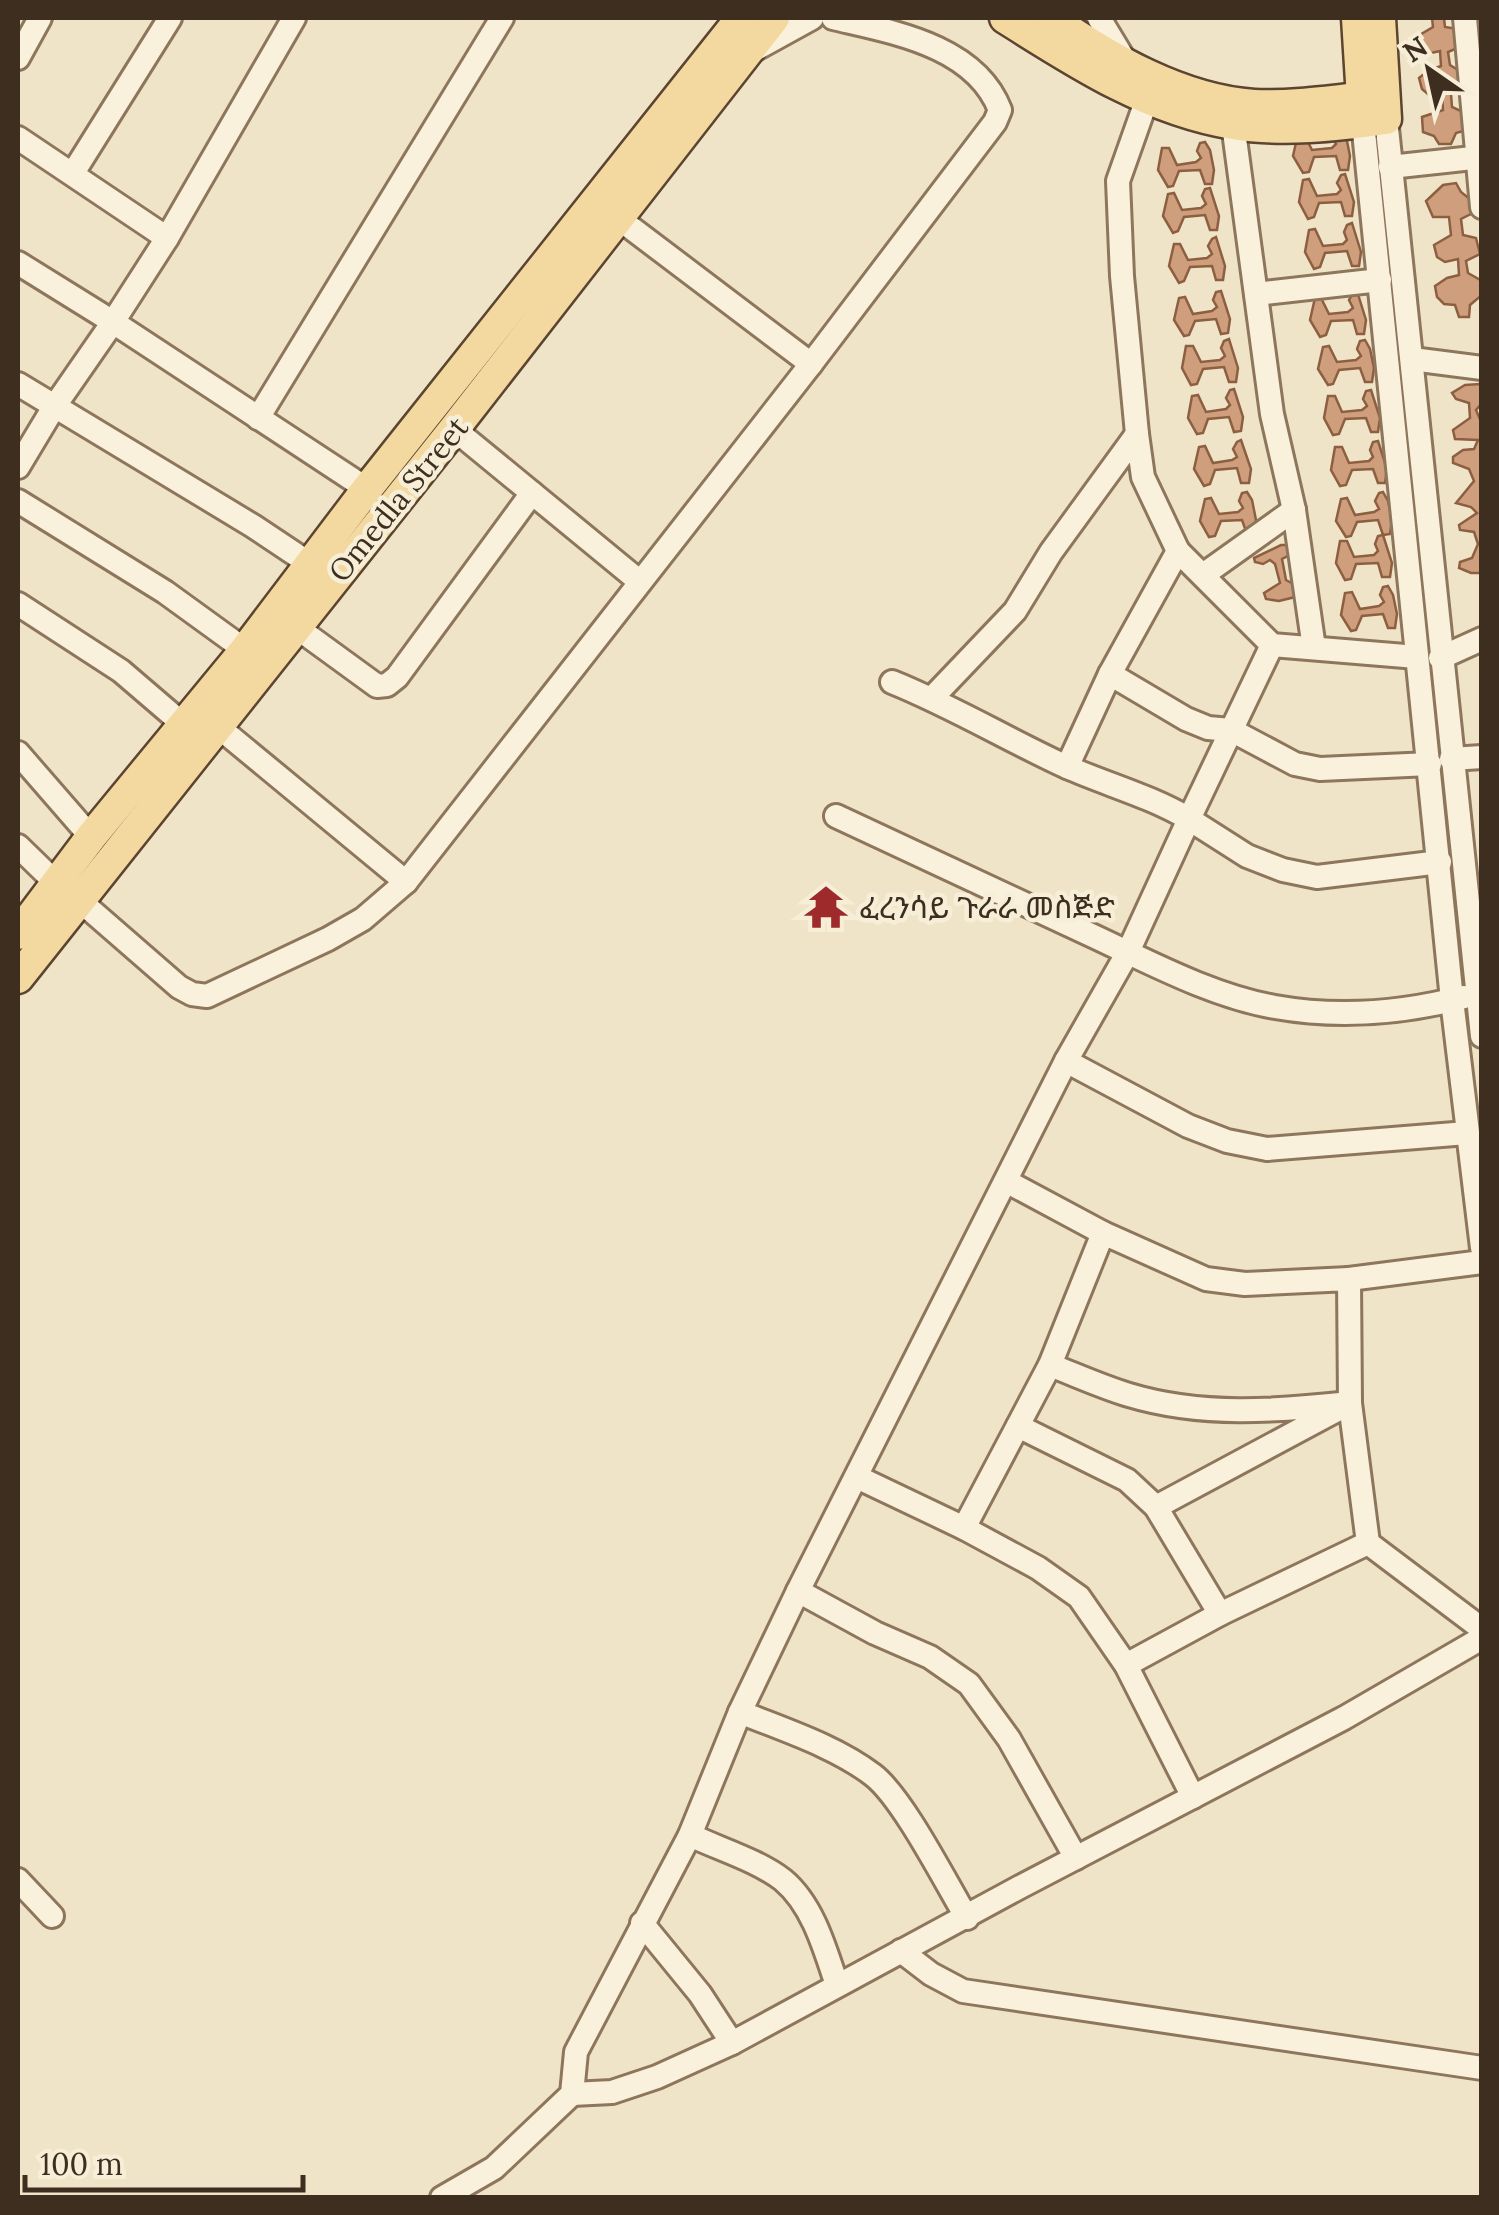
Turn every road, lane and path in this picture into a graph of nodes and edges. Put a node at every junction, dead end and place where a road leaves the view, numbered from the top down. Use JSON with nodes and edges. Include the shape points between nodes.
{"nodes":[{"id":1,"x":40,"y":18,"type":"edge"},
{"id":2,"x":170,"y":18,"type":"edge"},
{"id":3,"x":294,"y":18,"type":"edge"},
{"id":4,"x":502,"y":18,"type":"edge"},
{"id":5,"x":741,"y":18,"type":"edge"},
{"id":6,"x":774,"y":18,"type":"edge"},
{"id":7,"x":812,"y":18,"type":"edge"},
{"id":8,"x":833,"y":18,"type":"edge"},
{"id":9,"x":1006,"y":18,"type":"edge"},
{"id":10,"x":1051,"y":18,"type":"edge"},
{"id":11,"x":1357,"y":18,"type":"edge"},
{"id":12,"x":1380,"y":18,"type":"edge"},
{"id":13,"x":1465,"y":18,"type":"edge"},
{"id":14,"x":1087,"y":41,"type":"edge"},
{"id":15,"x":18,"y":58,"type":"edge"},
{"id":16,"x":740,"y":59,"type":"junction"},
{"id":17,"x":1476,"y":76,"type":"edge"},
{"id":18,"x":1147,"y":98,"type":"junction"},
{"id":19,"x":1374,"y":108,"type":"junction"},
{"id":20,"x":1233,"y":124,"type":"junction"},
{"id":21,"x":18,"y":138,"type":"edge"},
{"id":22,"x":1479,"y":158,"type":"edge"},
{"id":23,"x":1390,"y":166,"type":"junction"},
{"id":24,"x":72,"y":173,"type":"junction"},
{"id":25,"x":1482,"y":207,"type":"edge"},
{"id":26,"x":618,"y":218,"type":"junction"},
{"id":27,"x":167,"y":238,"type":"junction"},
{"id":28,"x":18,"y":263,"type":"edge"},
{"id":29,"x":1380,"y":280,"type":"junction"},
{"id":30,"x":1256,"y":294,"type":"junction"},
{"id":31,"x":112,"y":322,"type":"junction"},
{"id":32,"x":1412,"y":359,"type":"junction"},
{"id":33,"x":811,"y":364,"type":"junction"},
{"id":34,"x":1482,"y":368,"type":"edge"},
{"id":35,"x":18,"y":384,"type":"edge"},
{"id":36,"x":54,"y":406,"type":"junction"},
{"id":37,"x":258,"y":418,"type":"junction"},
{"id":38,"x":454,"y":429,"type":"junction"},
{"id":39,"x":1138,"y":434,"type":"junction"},
{"id":40,"x":18,"y":467,"type":"edge"},
{"id":41,"x":367,"y":489,"type":"junction"},
{"id":42,"x":532,"y":494,"type":"junction"},
{"id":43,"x":18,"y":500,"type":"edge"},
{"id":44,"x":1294,"y":510,"type":"junction"},
{"id":45,"x":1178,"y":551,"type":"junction"},
{"id":46,"x":310,"y":564,"type":"junction"},
{"id":47,"x":1203,"y":574,"type":"junction"},
{"id":48,"x":638,"y":581,"type":"junction"},
{"id":49,"x":18,"y":604,"type":"edge"},
{"id":50,"x":296,"y":627,"type":"junction"},
{"id":51,"x":1482,"y":638,"type":"edge"},
{"id":52,"x":1272,"y":645,"type":"junction"},
{"id":53,"x":1314,"y":648,"type":"junction"},
{"id":54,"x":245,"y":650,"type":"junction"},
{"id":55,"x":1428,"y":657,"type":"junction"},
{"id":56,"x":1110,"y":674,"type":"junction"},
{"id":57,"x":892,"y":682,"type":"dead end"},
{"id":58,"x":932,"y":698,"type":"junction"},
{"id":59,"x":184,"y":724,"type":"junction"},
{"id":60,"x":216,"y":725,"type":"junction"},
{"id":61,"x":1231,"y":730,"type":"junction"},
{"id":62,"x":18,"y":753,"type":"edge"},
{"id":63,"x":1482,"y":756,"type":"edge"},
{"id":64,"x":1440,"y":761,"type":"junction"},
{"id":65,"x":1067,"y":767,"type":"junction"},
{"id":66,"x":836,"y":816,"type":"dead end"},
{"id":67,"x":1188,"y":820,"type":"junction"},
{"id":68,"x":91,"y":837,"type":"junction"},
{"id":69,"x":18,"y":846,"type":"edge"},
{"id":70,"x":1462,"y":862,"type":"edge"},
{"id":71,"x":406,"y":882,"type":"junction"},
{"id":72,"x":68,"y":892,"type":"junction"},
{"id":73,"x":18,"y":934,"type":"edge"},
{"id":74,"x":1128,"y":952,"type":"junction"},
{"id":75,"x":18,"y":978,"type":"edge"},
{"id":76,"x":1480,"y":992,"type":"edge"},
{"id":77,"x":1452,"y":1000,"type":"junction"},
{"id":78,"x":1482,"y":1036,"type":"edge"},
{"id":79,"x":1066,"y":1061,"type":"junction"},
{"id":80,"x":1467,"y":1133,"type":"junction"},
{"id":81,"x":1006,"y":1180,"type":"junction"},
{"id":82,"x":1104,"y":1233,"type":"junction"},
{"id":83,"x":1482,"y":1248,"type":"edge"},
{"id":84,"x":1482,"y":1262,"type":"edge"},
{"id":85,"x":1349,"y":1279,"type":"junction"},
{"id":86,"x":1050,"y":1366,"type":"junction"},
{"id":87,"x":1350,"y":1403,"type":"junction"},
{"id":88,"x":1018,"y":1426,"type":"junction"},
{"id":89,"x":857,"y":1477,"type":"junction"},
{"id":90,"x":1156,"y":1507,"type":"junction"},
{"id":91,"x":964,"y":1528,"type":"junction"},
{"id":92,"x":1368,"y":1544,"type":"junction"},
{"id":93,"x":798,"y":1591,"type":"junction"},
{"id":94,"x":1220,"y":1614,"type":"junction"},
{"id":95,"x":1482,"y":1630,"type":"edge"},
{"id":96,"x":1482,"y":1638,"type":"edge"},
{"id":97,"x":1126,"y":1666,"type":"junction"},
{"id":98,"x":740,"y":1712,"type":"junction"},
{"id":99,"x":1193,"y":1797,"type":"junction"},
{"id":100,"x":690,"y":1835,"type":"junction"},
{"id":101,"x":1076,"y":1858,"type":"junction"},
{"id":102,"x":18,"y":1880,"type":"edge"},
{"id":103,"x":52,"y":1916,"type":"dead end"},
{"id":104,"x":967,"y":1918,"type":"junction"},
{"id":105,"x":642,"y":1924,"type":"junction"},
{"id":106,"x":901,"y":1951,"type":"junction"},
{"id":107,"x":836,"y":1984,"type":"junction"},
{"id":108,"x":732,"y":2043,"type":"junction"},
{"id":109,"x":1482,"y":2068,"type":"edge"},
{"id":110,"x":572,"y":2094,"type":"junction"},
{"id":111,"x":442,"y":2198,"type":"edge"}],
"edges":[{"from":1,"to":15,"type":"street"},
{"from":2,"to":24,"type":"street"},
{"from":3,"to":27,"type":"street"},
{"from":4,"to":37,"type":"street"},
{"from":5,"to":41,"type":"main road","name":"Omedla Street"},
{"from":6,"to":16,"type":"main road","name":"Omedla Street"},
{"from":7,"to":16,"type":"street"},
{"from":8,"to":33,"type":"street","via":[[947,52],[994,94],[1000,110]]},
{"from":9,"to":14,"type":"main road"},
{"from":10,"to":14,"type":"main road"},
{"from":11,"to":19,"type":"main road"},
{"from":12,"to":19,"type":"main road"},
{"from":13,"to":17,"type":"street"},
{"from":14,"to":18,"type":"main road"},
{"from":14,"to":19,"type":"main road","via":[[1213,99]]},
{"from":16,"to":26,"type":"main road","name":"Omedla Street"},
{"from":17,"to":22,"type":"street"},
{"from":18,"to":20,"type":"main road"},
{"from":18,"to":39,"type":"street","via":[[1118,181]]},
{"from":19,"to":20,"type":"main road","via":[[1300,126]]},
{"from":19,"to":23,"type":"street"},
{"from":19,"to":29,"type":"street"},
{"from":20,"to":30,"type":"street"},
{"from":21,"to":24,"type":"street"},
{"from":22,"to":23,"type":"street"},
{"from":22,"to":25,"type":"street"},
{"from":23,"to":32,"type":"street"},
{"from":24,"to":27,"type":"street"},
{"from":26,"to":33,"type":"street"},
{"from":26,"to":38,"type":"main road","name":"Omedla Street"},
{"from":27,"to":31,"type":"street"},
{"from":28,"to":31,"type":"street"},
{"from":29,"to":30,"type":"street"},
{"from":29,"to":55,"type":"street"},
{"from":30,"to":44,"type":"street","via":[[1272,414]]},
{"from":31,"to":36,"type":"street"},
{"from":31,"to":37,"type":"street"},
{"from":32,"to":34,"type":"street"},
{"from":32,"to":55,"type":"street"},
{"from":33,"to":48,"type":"street"},
{"from":35,"to":36,"type":"street"},
{"from":36,"to":40,"type":"street"},
{"from":36,"to":46,"type":"street"},
{"from":37,"to":41,"type":"street"},
{"from":38,"to":42,"type":"street"},
{"from":38,"to":50,"type":"main road","name":"Omedla Street"},
{"from":39,"to":45,"type":"street","via":[[1143,477]]},
{"from":39,"to":58,"type":"street","via":[[1015,611]]},
{"from":41,"to":46,"type":"main road","name":"Omedla Street"},
{"from":42,"to":48,"type":"street"},
{"from":42,"to":50,"type":"street","via":[[387,685],[378,686]]},
{"from":43,"to":54,"type":"street"},
{"from":44,"to":47,"type":"street"},
{"from":44,"to":53,"type":"street"},
{"from":45,"to":47,"type":"street"},
{"from":45,"to":56,"type":"street"},
{"from":46,"to":54,"type":"main road","name":"Omedla Street"},
{"from":47,"to":52,"type":"street"},
{"from":48,"to":71,"type":"street"},
{"from":49,"to":59,"type":"street","via":[[121,672]]},
{"from":50,"to":60,"type":"main road","name":"Omedla Street"},
{"from":51,"to":55,"type":"street"},
{"from":52,"to":53,"type":"street"},
{"from":52,"to":61,"type":"street"},
{"from":53,"to":55,"type":"street"},
{"from":54,"to":59,"type":"main road","name":"Omedla Street"},
{"from":55,"to":64,"type":"street"},
{"from":56,"to":61,"type":"street","via":[[1186,719]]},
{"from":56,"to":65,"type":"street"},
{"from":57,"to":58,"type":"street"},
{"from":58,"to":65,"type":"street"},
{"from":59,"to":68,"type":"main road","name":"Omedla Street"},
{"from":60,"to":71,"type":"street"},
{"from":60,"to":72,"type":"main road","name":"Omedla Street"},
{"from":61,"to":64,"type":"street","via":[[1295,764],[1320,769]]},
{"from":61,"to":67,"type":"street"},
{"from":62,"to":68,"type":"street"},
{"from":63,"to":64,"type":"street"},
{"from":64,"to":70,"type":"street"},
{"from":65,"to":67,"type":"street","via":[[1164,804]]},
{"from":66,"to":74,"type":"street"},
{"from":67,"to":70,"type":"street","via":[[1247,856],[1317,877]]},
{"from":67,"to":74,"type":"street"},
{"from":68,"to":72,"type":"main road","name":"Omedla Street"},
{"from":69,"to":72,"type":"street"},
{"from":70,"to":76,"type":"street"},
{"from":70,"to":77,"type":"street"},
{"from":71,"to":72,"type":"street","via":[[328,939],[206,996],[179,988]]},
{"from":72,"to":73,"type":"main road","name":"Omedla Street"},
{"from":72,"to":75,"type":"main road","name":"Omedla Street"},
{"from":74,"to":77,"type":"street","via":[[1274,1007],[1346,1014]]},
{"from":74,"to":79,"type":"street"},
{"from":76,"to":77,"type":"street"},
{"from":76,"to":78,"type":"street"},
{"from":77,"to":80,"type":"street"},
{"from":79,"to":80,"type":"street","via":[[1188,1126],[1266,1149]]},
{"from":79,"to":81,"type":"street"},
{"from":80,"to":83,"type":"street"},
{"from":81,"to":82,"type":"street"},
{"from":81,"to":89,"type":"street"},
{"from":82,"to":85,"type":"street","via":[[1206,1279]]},
{"from":82,"to":86,"type":"street"},
{"from":84,"to":85,"type":"street"},
{"from":85,"to":87,"type":"street"},
{"from":86,"to":87,"type":"street","via":[[1174,1405],[1259,1412]]},
{"from":86,"to":88,"type":"street"},
{"from":87,"to":90,"type":"street"},
{"from":87,"to":92,"type":"street"},
{"from":88,"to":90,"type":"street","via":[[1127,1480]]},
{"from":88,"to":91,"type":"street"},
{"from":89,"to":91,"type":"street"},
{"from":89,"to":93,"type":"street"},
{"from":90,"to":94,"type":"street"},
{"from":91,"to":97,"type":"street","via":[[1079,1597]]},
{"from":92,"to":94,"type":"street"},
{"from":92,"to":95,"type":"street"},
{"from":93,"to":98,"type":"street"},
{"from":93,"to":101,"type":"street","via":[[970,1684]]},
{"from":94,"to":97,"type":"street"},
{"from":96,"to":99,"type":"street"},
{"from":97,"to":99,"type":"street"},
{"from":98,"to":100,"type":"street"},
{"from":98,"to":104,"type":"street","via":[[875,1776]]},
{"from":99,"to":101,"type":"street"},
{"from":100,"to":105,"type":"street"},
{"from":100,"to":107,"type":"street","via":[[781,1878],[798,1895]]},
{"from":101,"to":104,"type":"street"},
{"from":102,"to":103,"type":"street"},
{"from":104,"to":106,"type":"street"},
{"from":105,"to":108,"type":"street"},
{"from":105,"to":110,"type":"street","via":[[576,2052]]},
{"from":106,"to":107,"type":"street"},
{"from":106,"to":109,"type":"street","via":[[963,1991]]},
{"from":107,"to":108,"type":"street"},
{"from":108,"to":110,"type":"street","via":[[612,2092]]},
{"from":110,"to":111,"type":"street","via":[[494,2168]]}]}
